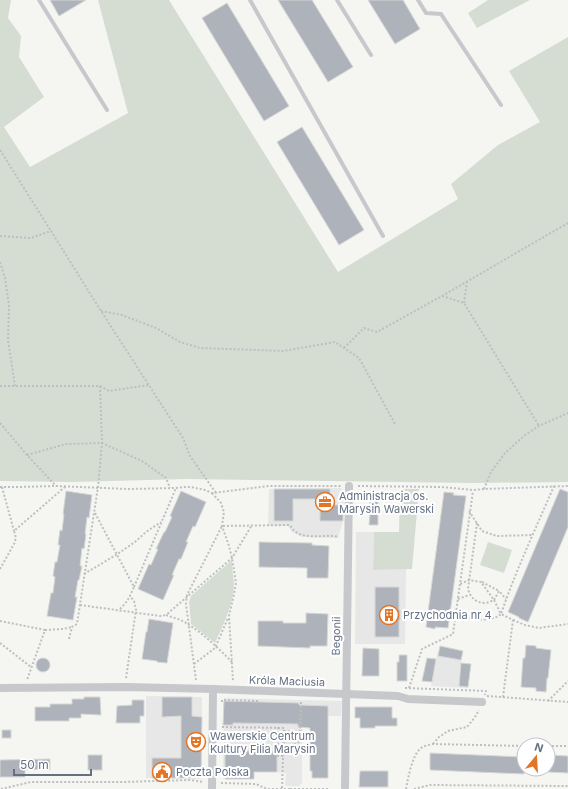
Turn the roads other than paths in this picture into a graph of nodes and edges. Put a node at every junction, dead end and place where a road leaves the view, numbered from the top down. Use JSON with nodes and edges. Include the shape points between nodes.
{"nodes":[{"id":1,"x":39,"y":0,"type":"edge"},
{"id":2,"x":250,"y":0,"type":"edge"},
{"id":3,"x":338,"y":0,"type":"edge"},
{"id":4,"x":418,"y":0,"type":"edge"},
{"id":5,"x":371,"y":55,"type":"dead end"},
{"id":6,"x":501,"y":105,"type":"dead end"},
{"id":7,"x":107,"y":110,"type":"dead end"},
{"id":8,"x":383,"y":236,"type":"dead end"},
{"id":9,"x":349,"y":486,"type":"road end"},
{"id":10,"x":0,"y":688,"type":"edge"},
{"id":11,"x":213,"y":689,"type":"junction"},
{"id":12,"x":346,"y":694,"type":"junction"},
{"id":13,"x":482,"y":702,"type":"road end"},
{"id":14,"x":212,"y":786,"type":"edge"},
{"id":15,"x":345,"y":787,"type":"dead end"}],
"edges":[{"from":1,"to":7,"type":"lane"},
{"from":2,"to":8,"type":"lane"},
{"from":3,"to":5,"type":"lane"},
{"from":4,"to":6,"type":"lane","via":[[426,13],[441,14]]},
{"from":9,"to":12,"type":"street","name":"Begonii"},
{"from":10,"to":11,"type":"street","name":"Króla Maciusia"},
{"from":11,"to":12,"type":"street","name":"Króla Maciusia"},
{"from":11,"to":14,"type":"street"},
{"from":12,"to":13,"type":"street","name":"Króla Maciusia"},
{"from":12,"to":15,"type":"street","name":"Begonii"}]}
